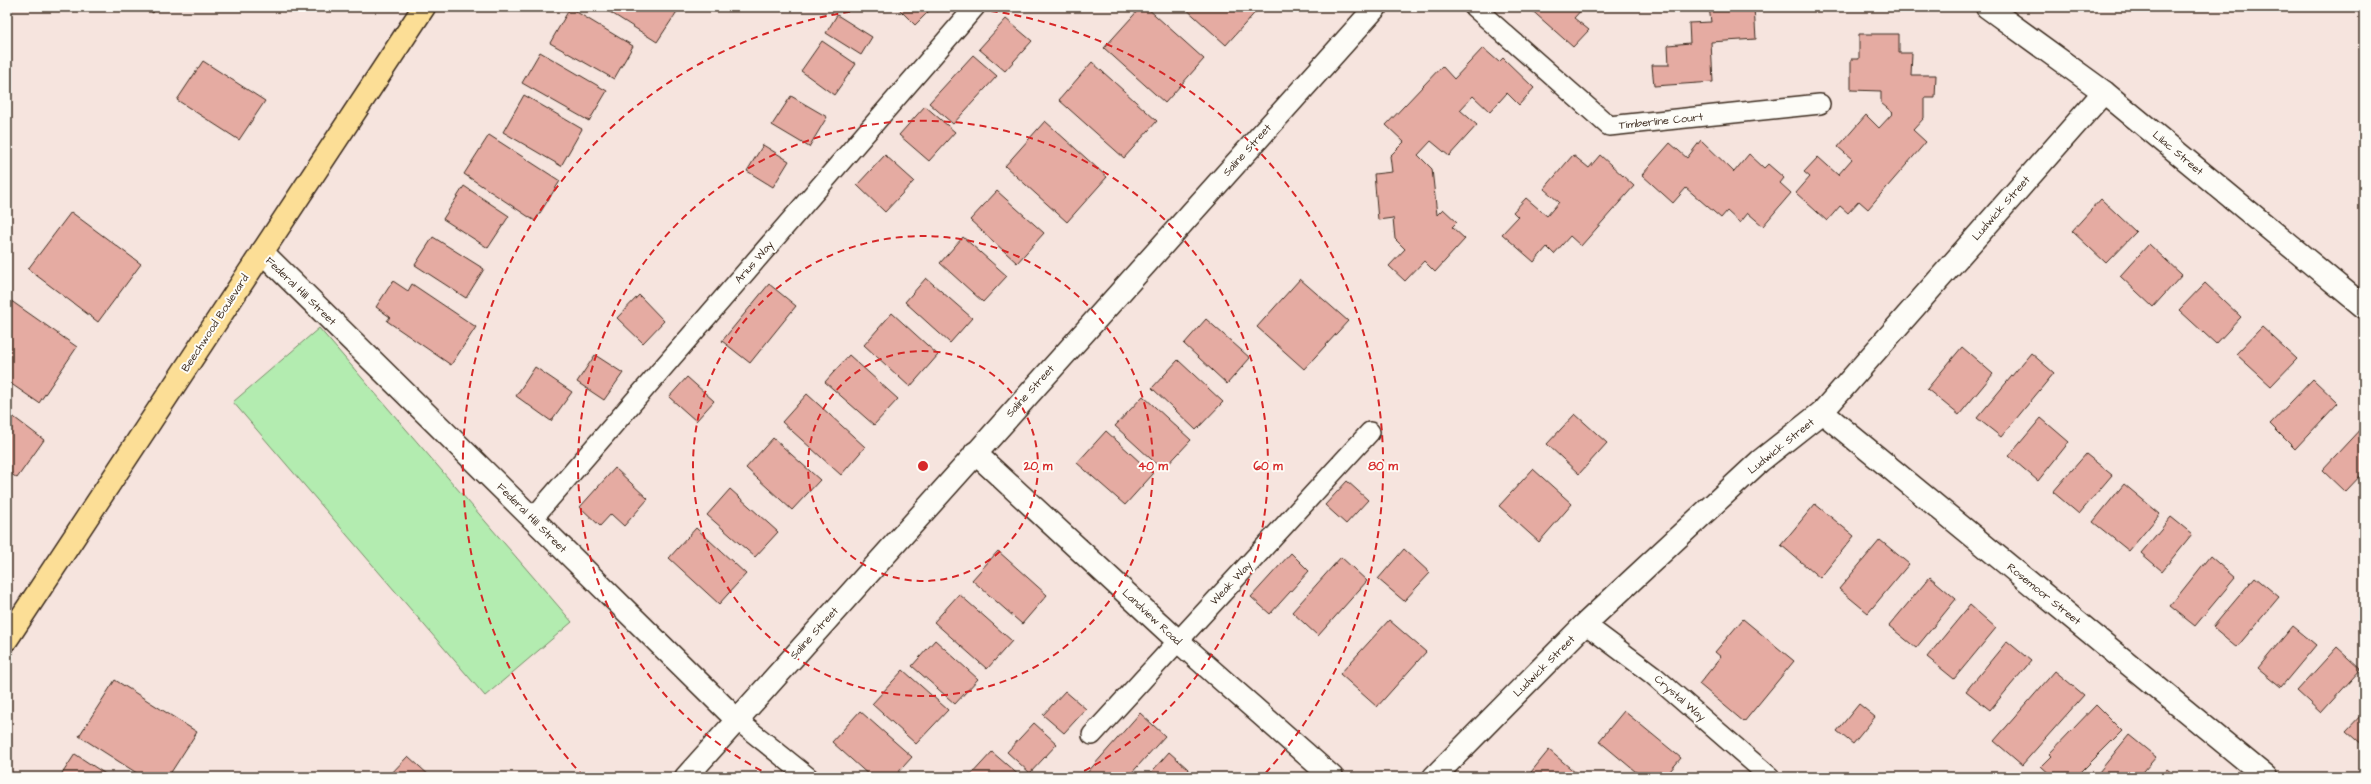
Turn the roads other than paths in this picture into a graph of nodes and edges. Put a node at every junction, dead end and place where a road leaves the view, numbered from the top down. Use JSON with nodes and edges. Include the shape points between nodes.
{"nodes":[{"id":1,"x":424,"y":7,"type":"edge"},
{"id":2,"x":975,"y":7,"type":"edge"},
{"id":3,"x":1376,"y":7,"type":"edge"},
{"id":4,"x":1474,"y":7,"type":"edge"},
{"id":5,"x":1987,"y":7,"type":"edge"},
{"id":6,"x":2104,"y":92,"type":"junction"},
{"id":7,"x":1820,"y":104,"type":"dead end"},
{"id":8,"x":262,"y":252,"type":"junction"},
{"id":9,"x":2364,"y":306,"type":"edge"},
{"id":10,"x":1822,"y":412,"type":"junction"},
{"id":11,"x":1370,"y":432,"type":"dead end"},
{"id":12,"x":974,"y":453,"type":"junction"},
{"id":13,"x":533,"y":518,"type":"junction"},
{"id":14,"x":1585,"y":624,"type":"junction"},
{"id":15,"x":7,"y":639,"type":"edge"},
{"id":16,"x":1178,"y":641,"type":"junction"},
{"id":17,"x":737,"y":720,"type":"junction"},
{"id":18,"x":1092,"y":735,"type":"dead end"},
{"id":19,"x":686,"y":777,"type":"edge"},
{"id":20,"x":808,"y":777,"type":"edge"},
{"id":21,"x":1332,"y":777,"type":"edge"},
{"id":22,"x":1434,"y":777,"type":"edge"},
{"id":23,"x":1770,"y":777,"type":"edge"},
{"id":24,"x":2266,"y":777,"type":"edge"}],
"edges":[{"from":1,"to":8,"type":"main road","name":"Beechwood Boulevard"},
{"from":2,"to":13,"type":"lane","name":"Arius Way"},
{"from":3,"to":12,"type":"street","name":"Saline Street"},
{"from":4,"to":7,"type":"lane","name":"Timberline Court","via":[[1609,126]]},
{"from":5,"to":6,"type":"street","name":"Lilac Street"},
{"from":6,"to":9,"type":"street","name":"Lilac Street"},
{"from":6,"to":10,"type":"street","name":"Ludwick Street"},
{"from":8,"to":13,"type":"street","name":"Federal Hill Street"},
{"from":8,"to":15,"type":"main road","name":"Beechwood Boulevard"},
{"from":10,"to":14,"type":"street","name":"Ludwick Street","via":[[1760,461]]},
{"from":10,"to":24,"type":"street","name":"Rosemoor Street"},
{"from":11,"to":16,"type":"lane","name":"Weak Way"},
{"from":12,"to":16,"type":"street","name":"Landview Road"},
{"from":12,"to":17,"type":"street","name":"Saline Street"},
{"from":13,"to":17,"type":"street","name":"Federal Hill Street"},
{"from":14,"to":22,"type":"street","name":"Ludwick Street"},
{"from":14,"to":23,"type":"lane","name":"Crystal Way","via":[[1653,674]]},
{"from":16,"to":18,"type":"lane","name":"Weak Way"},
{"from":16,"to":21,"type":"street","name":"Landview Road"},
{"from":17,"to":19,"type":"street","name":"Saline Street"},
{"from":17,"to":20,"type":"lane","name":"Federal Hill Street"}]}
